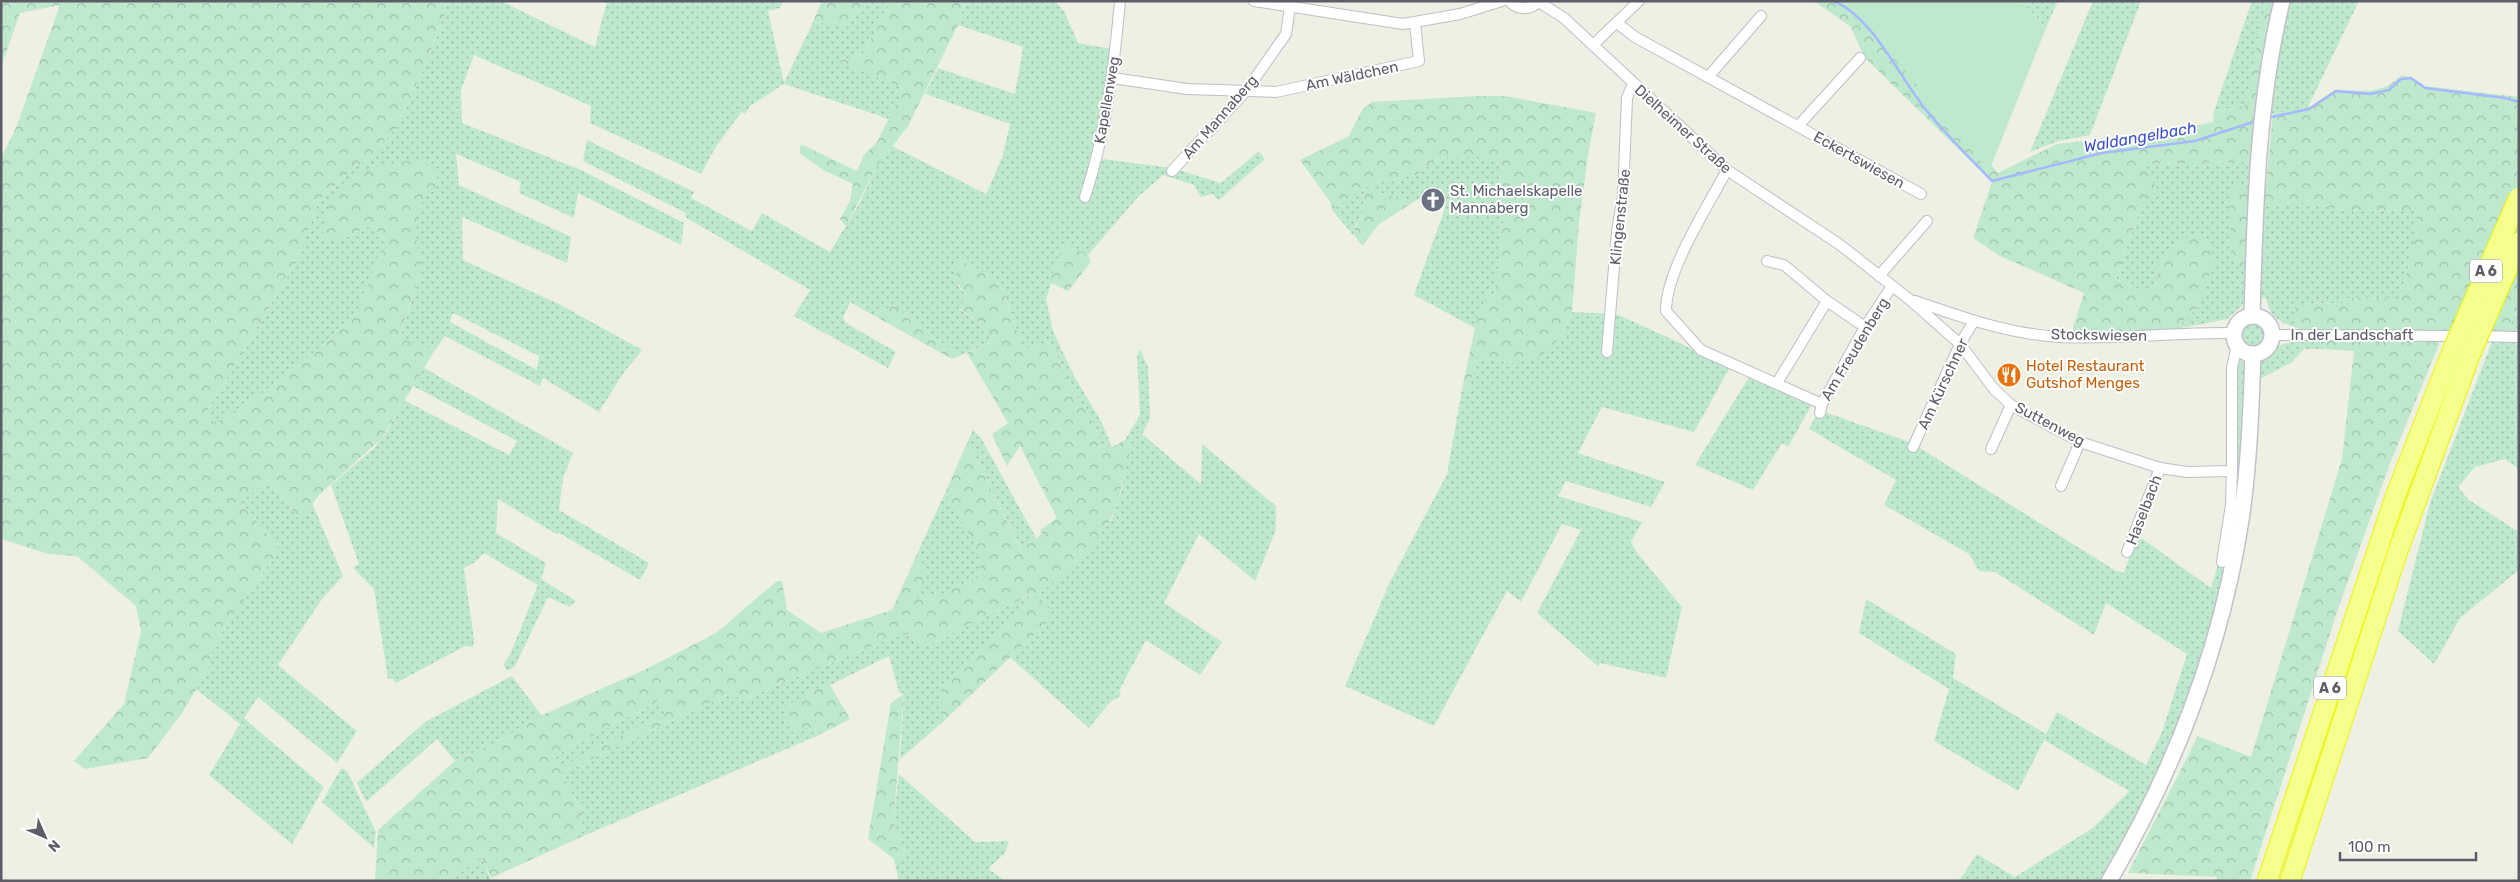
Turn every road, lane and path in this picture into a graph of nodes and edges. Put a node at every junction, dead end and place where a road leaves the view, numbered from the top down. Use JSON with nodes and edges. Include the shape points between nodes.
{"nodes":[{"id":1,"x":1120,"y":1,"type":"edge"},
{"id":2,"x":1254,"y":1,"type":"edge"},
{"id":3,"x":1502,"y":1,"type":"edge"},
{"id":4,"x":1510,"y":1,"type":"edge"},
{"id":5,"x":1639,"y":1,"type":"edge"},
{"id":6,"x":2282,"y":1,"type":"edge"},
{"id":7,"x":1539,"y":2,"type":"edge"},
{"id":8,"x":1290,"y":7,"type":"junction"},
{"id":9,"x":1761,"y":16,"type":"dead end"},
{"id":10,"x":1616,"y":23,"type":"junction"},
{"id":11,"x":1415,"y":28,"type":"junction"},
{"id":12,"x":1594,"y":45,"type":"junction"},
{"id":13,"x":1860,"y":58,"type":"dead end"},
{"id":14,"x":1708,"y":76,"type":"junction"},
{"id":15,"x":1113,"y":78,"type":"junction"},
{"id":16,"x":1634,"y":84,"type":"junction"},
{"id":17,"x":1246,"y":91,"type":"junction"},
{"id":18,"x":1798,"y":126,"type":"junction"},
{"id":19,"x":1726,"y":170,"type":"junction"},
{"id":20,"x":1172,"y":171,"type":"dead end"},
{"id":21,"x":1920,"y":194,"type":"dead end"},
{"id":22,"x":1085,"y":197,"type":"dead end"},
{"id":23,"x":2519,"y":197,"type":"edge"},
{"id":24,"x":1927,"y":221,"type":"dead end"},
{"id":25,"x":2519,"y":242,"type":"edge"},
{"id":26,"x":1767,"y":261,"type":"dead end"},
{"id":27,"x":1879,"y":276,"type":"junction"},
{"id":28,"x":1892,"y":286,"type":"junction"},
{"id":29,"x":1909,"y":299,"type":"junction"},
{"id":30,"x":1827,"y":301,"type":"junction"},
{"id":31,"x":2252,"y":316,"type":"junction"},
{"id":32,"x":1974,"y":321,"type":"junction"},
{"id":33,"x":1865,"y":327,"type":"junction"},
{"id":34,"x":2272,"y":335,"type":"junction"},
{"id":35,"x":2517,"y":337,"type":"dead end"},
{"id":36,"x":1960,"y":344,"type":"junction"},
{"id":37,"x":2235,"y":345,"type":"junction"},
{"id":38,"x":2462,"y":350,"type":"junction"},
{"id":39,"x":1607,"y":352,"type":"dead end"},
{"id":40,"x":2253,"y":354,"type":"junction"},
{"id":41,"x":1776,"y":383,"type":"junction"},
{"id":42,"x":2011,"y":405,"type":"junction"},
{"id":43,"x":2080,"y":442,"type":"junction"},
{"id":44,"x":1913,"y":447,"type":"dead end"},
{"id":45,"x":1991,"y":449,"type":"dead end"},
{"id":46,"x":2160,"y":468,"type":"junction"},
{"id":47,"x":2232,"y":471,"type":"junction"},
{"id":48,"x":2061,"y":486,"type":"dead end"},
{"id":49,"x":2127,"y":552,"type":"dead end"},
{"id":50,"x":2222,"y":562,"type":"dead end"},
{"id":51,"x":2109,"y":881,"type":"edge"},
{"id":52,"x":2267,"y":881,"type":"edge"},
{"id":53,"x":2290,"y":881,"type":"edge"}],
"edges":[{"from":1,"to":15,"type":"street","name":"Kapellenweg"},
{"from":2,"to":8,"type":"street"},
{"from":3,"to":11,"type":"street"},
{"from":4,"to":7,"type":"street","name":"Dielheimer Straße","via":[[1526,9]]},
{"from":5,"to":10,"type":"street"},
{"from":6,"to":31,"type":"street","via":[[2264,98],[2259,147]]},
{"from":7,"to":12,"type":"street","name":"Dielheimer Straße","via":[[1564,18]]},
{"from":8,"to":11,"type":"street"},
{"from":8,"to":17,"type":"street","name":"Am Mannaberg","via":[[1286,34]]},
{"from":9,"to":14,"type":"street"},
{"from":10,"to":12,"type":"street"},
{"from":10,"to":14,"type":"street","name":"Eckertswiesen","via":[[1635,37]]},
{"from":11,"to":17,"type":"street","name":"Am Wäldchen","via":[[1419,61],[1276,92]]},
{"from":12,"to":16,"type":"street","name":"Dielheimer Straße"},
{"from":13,"to":18,"type":"street","name":"Eckertswiesen"},
{"from":14,"to":18,"type":"street","name":"Eckertswiesen"},
{"from":15,"to":17,"type":"street","via":[[1188,89]]},
{"from":15,"to":22,"type":"street","name":"Kapellenweg","via":[[1097,161]]},
{"from":16,"to":19,"type":"street","name":"Dielheimer Straße"},
{"from":16,"to":39,"type":"street","name":"Klingenstraße","via":[[1627,98],[1623,196]]},
{"from":17,"to":20,"type":"street","name":"Am Mannaberg"},
{"from":18,"to":21,"type":"street","name":"Eckertswiesen"},
{"from":19,"to":27,"type":"street","name":"Dielheimer Straße","via":[[1839,244]]},
{"from":19,"to":41,"type":"street","via":[[1688,243],[1666,296],[1666,311],[1701,350]]},
{"from":23,"to":38,"type":"highway","number":"A 6","bridge":true},
{"from":24,"to":27,"type":"street"},
{"from":25,"to":38,"type":"highway","number":"A 6","bridge":true},
{"from":26,"to":30,"type":"street","via":[[1784,265]]},
{"from":27,"to":28,"type":"street","name":"Dielheimer Straße"},
{"from":28,"to":29,"type":"street","name":"Dielheimer Straße"},
{"from":28,"to":33,"type":"street","name":"Am Freudenberg"},
{"from":29,"to":32,"type":"street","name":"Stockswiesen"},
{"from":29,"to":36,"type":"street","name":"Suttenweg"},
{"from":30,"to":33,"type":"street"},
{"from":30,"to":41,"type":"street"},
{"from":31,"to":34,"type":"street","via":[[2265,320]]},
{"from":31,"to":37,"type":"street","via":[[2242,320]]},
{"from":32,"to":36,"type":"street","name":"Am Kürschner"},
{"from":32,"to":37,"type":"street","name":"Stockswiesen","via":[[2057,337],[2163,336],[2202,332]]},
{"from":33,"to":41,"type":"street","name":"Am Freudenberg","via":[[1821,408]]},
{"from":34,"to":35,"type":"street","name":"In der Landschaft"},
{"from":34,"to":40,"type":"street","via":[[2266,349]]},
{"from":36,"to":42,"type":"street","name":"Suttenweg","via":[[1994,389]]},
{"from":36,"to":44,"type":"street","name":"Am Kürschner"},
{"from":37,"to":40,"type":"street"},
{"from":37,"to":47,"type":"street"},
{"from":38,"to":52,"type":"highway","number":"A 6","via":[[2395,497]]},
{"from":38,"to":53,"type":"highway","number":"A 6"},
{"from":40,"to":51,"type":"street","via":[[2241,521],[2213,648],[2177,748],[2133,840]]},
{"from":42,"to":43,"type":"street","name":"Suttenweg"},
{"from":42,"to":45,"type":"street"},
{"from":43,"to":46,"type":"street","name":"Suttenweg"},
{"from":43,"to":48,"type":"street"},
{"from":46,"to":47,"type":"street","name":"Suttenweg","via":[[2187,472]]},
{"from":46,"to":49,"type":"street","name":"Haselbach"},
{"from":47,"to":50,"type":"street","via":[[2231,505]]}]}
